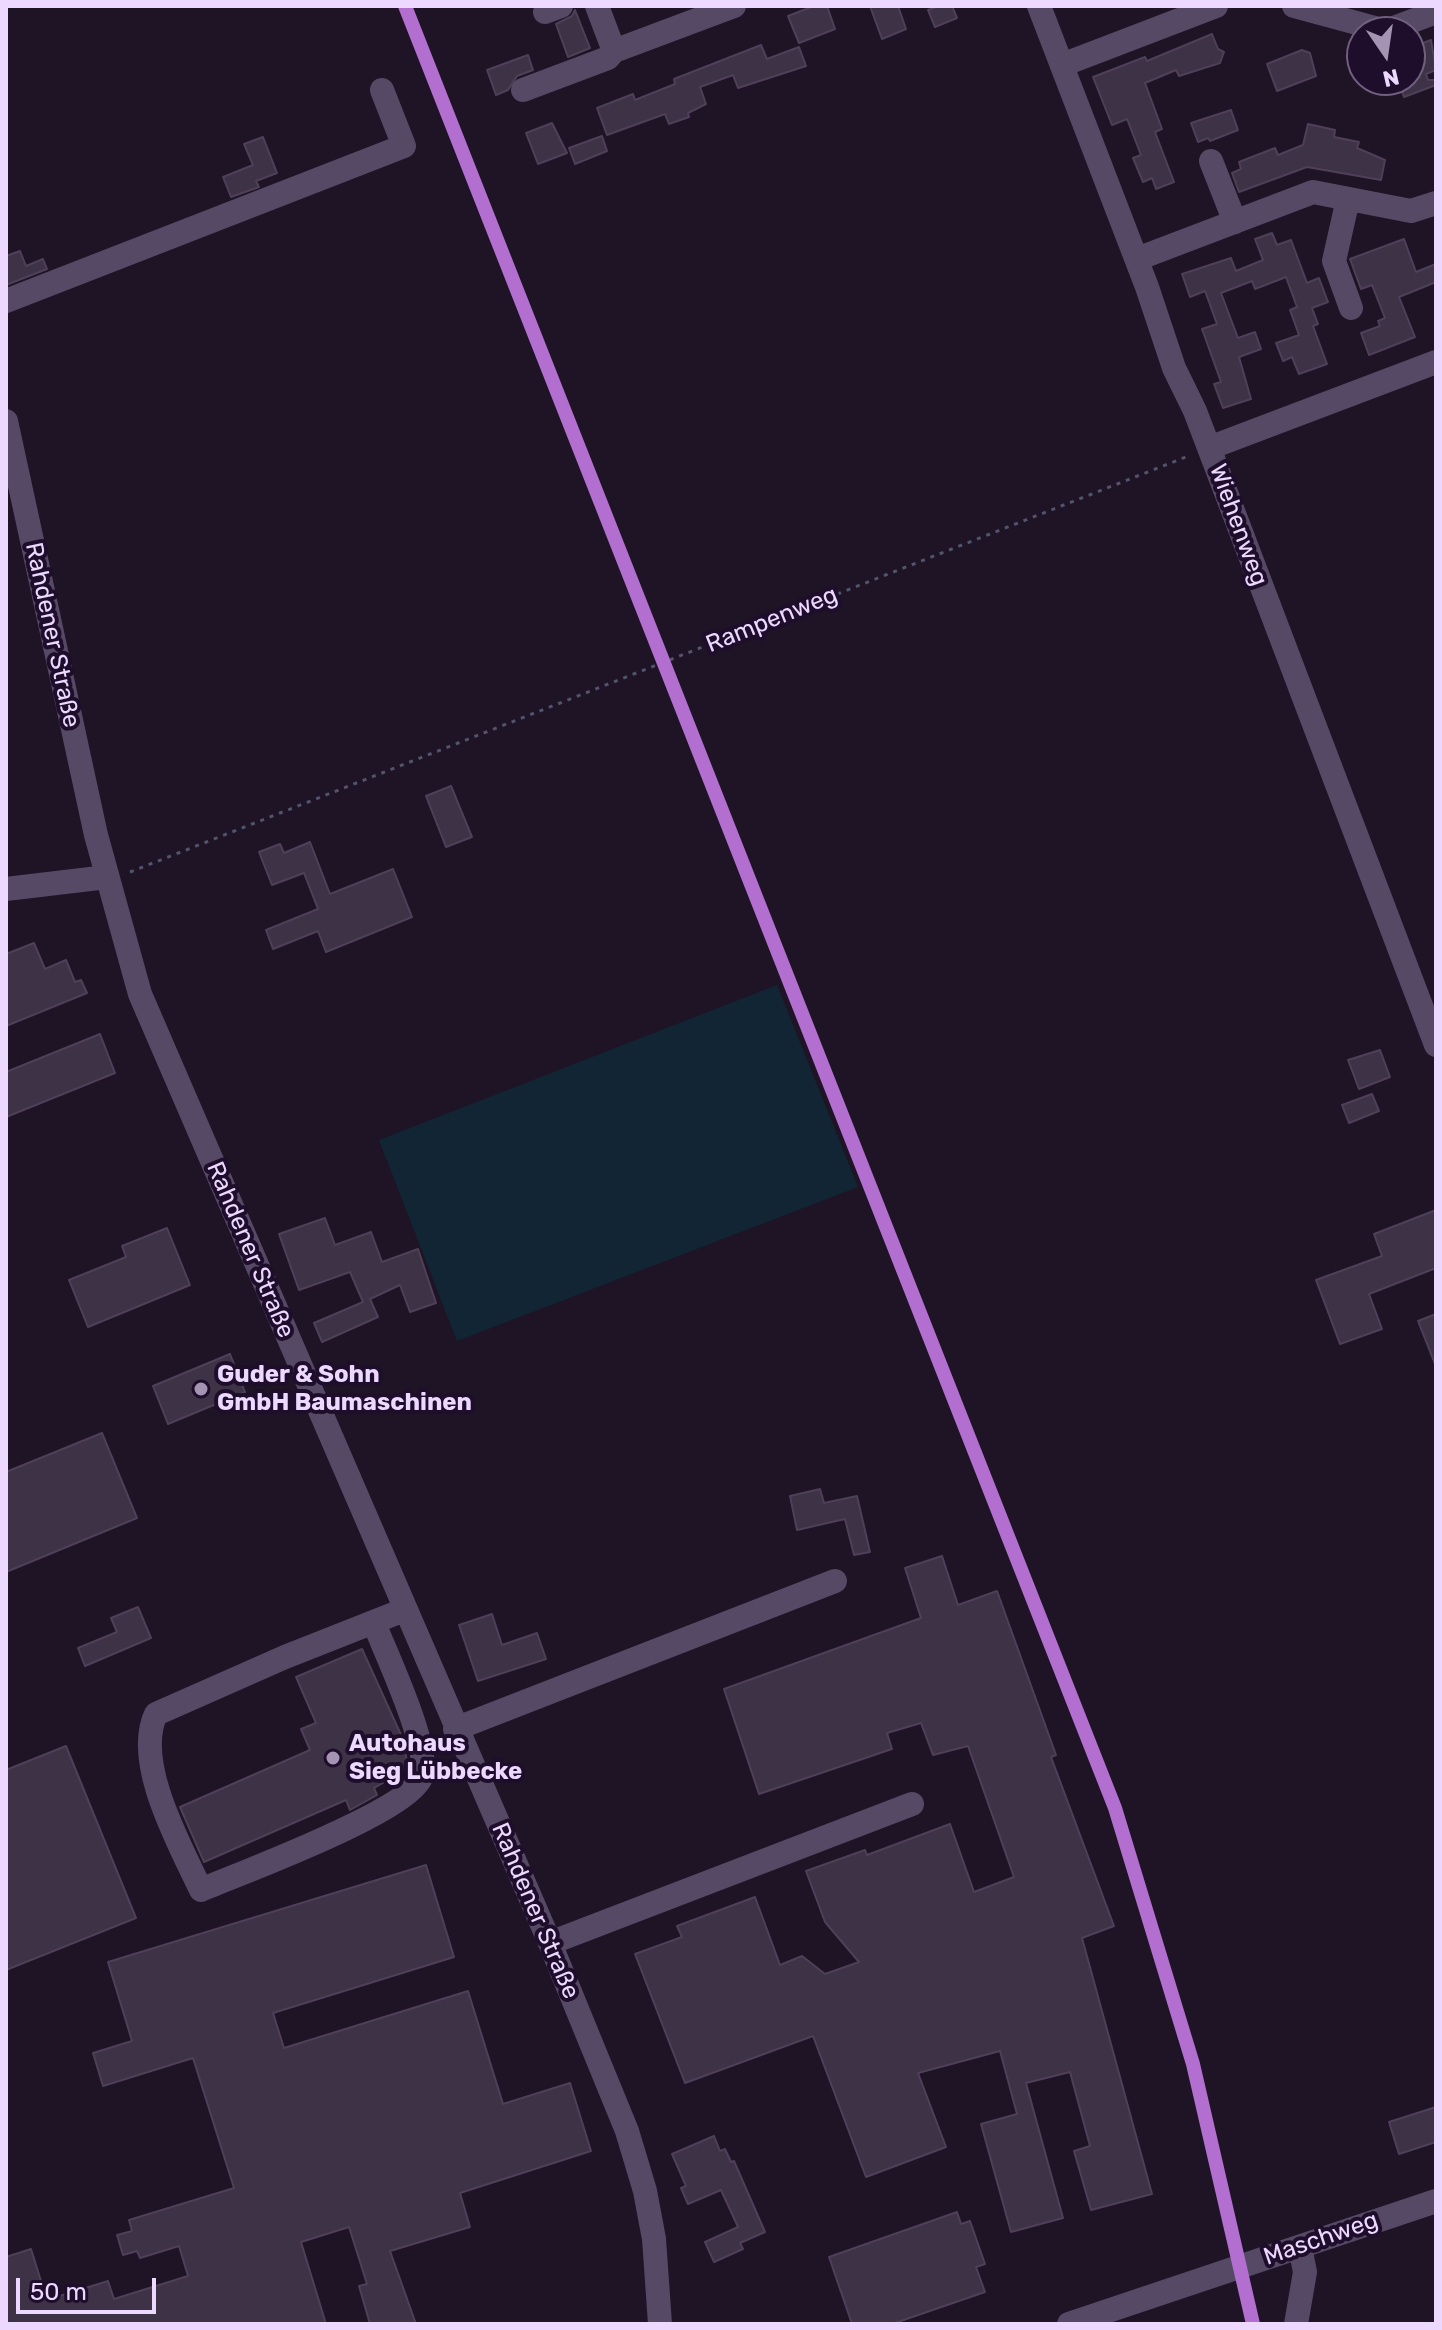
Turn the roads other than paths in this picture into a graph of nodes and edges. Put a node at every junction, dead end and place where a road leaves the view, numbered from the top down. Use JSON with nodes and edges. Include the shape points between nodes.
{"nodes":[{"id":1,"x":597,"y":6,"type":"edge"},
{"id":2,"x":734,"y":6,"type":"edge"},
{"id":3,"x":1039,"y":6,"type":"edge"},
{"id":4,"x":1216,"y":6,"type":"edge"},
{"id":5,"x":1294,"y":6,"type":"edge"},
{"id":6,"x":1436,"y":12,"type":"edge"},
{"id":7,"x":614,"y":51,"type":"junction"},
{"id":8,"x":1062,"y":65,"type":"junction"},
{"id":9,"x":382,"y":90,"type":"dead end"},
{"id":10,"x":523,"y":90,"type":"dead end"},
{"id":11,"x":1211,"y":161,"type":"dead end"},
{"id":12,"x":1348,"y":199,"type":"junction"},
{"id":13,"x":1436,"y":203,"type":"edge"},
{"id":14,"x":1235,"y":222,"type":"junction"},
{"id":15,"x":1137,"y":259,"type":"junction"},
{"id":16,"x":6,"y":301,"type":"edge"},
{"id":17,"x":1351,"y":308,"type":"dead end"},
{"id":18,"x":1436,"y":362,"type":"edge"},
{"id":19,"x":6,"y":421,"type":"edge"},
{"id":20,"x":1209,"y":448,"type":"junction"},
{"id":21,"x":107,"y":877,"type":"junction"},
{"id":22,"x":6,"y":889,"type":"edge"},
{"id":23,"x":1436,"y":1045,"type":"edge"},
{"id":24,"x":835,"y":1581,"type":"dead end"},
{"id":25,"x":404,"y":1610,"type":"junction"},
{"id":26,"x":374,"y":1623,"type":"junction"},
{"id":27,"x":455,"y":1729,"type":"junction"},
{"id":28,"x":912,"y":1804,"type":"dead end"},
{"id":29,"x":550,"y":1943,"type":"junction"},
{"id":30,"x":1436,"y":2201,"type":"edge"},
{"id":31,"x":1300,"y":2247,"type":"junction"},
{"id":32,"x":1104,"y":2318,"type":"edge"},
{"id":33,"x":660,"y":2324,"type":"edge"},
{"id":34,"x":1069,"y":2324,"type":"edge"},
{"id":35,"x":1296,"y":2324,"type":"edge"}],
"edges":[{"from":1,"to":7,"type":"street"},
{"from":2,"to":7,"type":"street"},
{"from":3,"to":8,"type":"street"},
{"from":4,"to":8,"type":"street"},
{"from":5,"to":6,"type":"street","via":[[1386,31]]},
{"from":7,"to":10,"type":"street","via":[[608,58]]},
{"from":8,"to":15,"type":"street"},
{"from":9,"to":16,"type":"street","via":[[404,146]]},
{"from":11,"to":14,"type":"street"},
{"from":12,"to":13,"type":"street","via":[[1411,211]]},
{"from":12,"to":14,"type":"street","via":[[1313,192]]},
{"from":12,"to":17,"type":"street","via":[[1334,261]]},
{"from":14,"to":15,"type":"street"},
{"from":15,"to":20,"type":"street","name":"Wiehenweg","via":[[1147,287],[1171,317]]},
{"from":18,"to":20,"type":"street"},
{"from":19,"to":21,"type":"street","name":"Rahdener Straße"},
{"from":20,"to":23,"type":"street","name":"Wiehenweg"},
{"from":21,"to":22,"type":"street"},
{"from":21,"to":25,"type":"street","name":"Rahdener Straße","via":[[140,994]]},
{"from":24,"to":27,"type":"street"},
{"from":25,"to":26,"type":"street"},
{"from":25,"to":27,"type":"street","name":"Rahdener Straße"},
{"from":26,"to":26,"type":"street","via":[[156,1714],[148,1748],[156,1781],[201,1890],[380,1813],[422,1777],[423,1761],[408,1710]]},
{"from":27,"to":29,"type":"street","name":"Rahdener Straße"},
{"from":28,"to":29,"type":"street"},
{"from":29,"to":33,"type":"street","name":"Rahdener Straße","via":[[627,2131],[645,2191]]},
{"from":30,"to":31,"type":"street","name":"Maschweg"},
{"from":31,"to":32,"type":"street","name":"Maschweg"},
{"from":31,"to":35,"type":"street","via":[[1305,2272]]},
{"from":32,"to":34,"type":"street","name":"Maschweg"}]}
